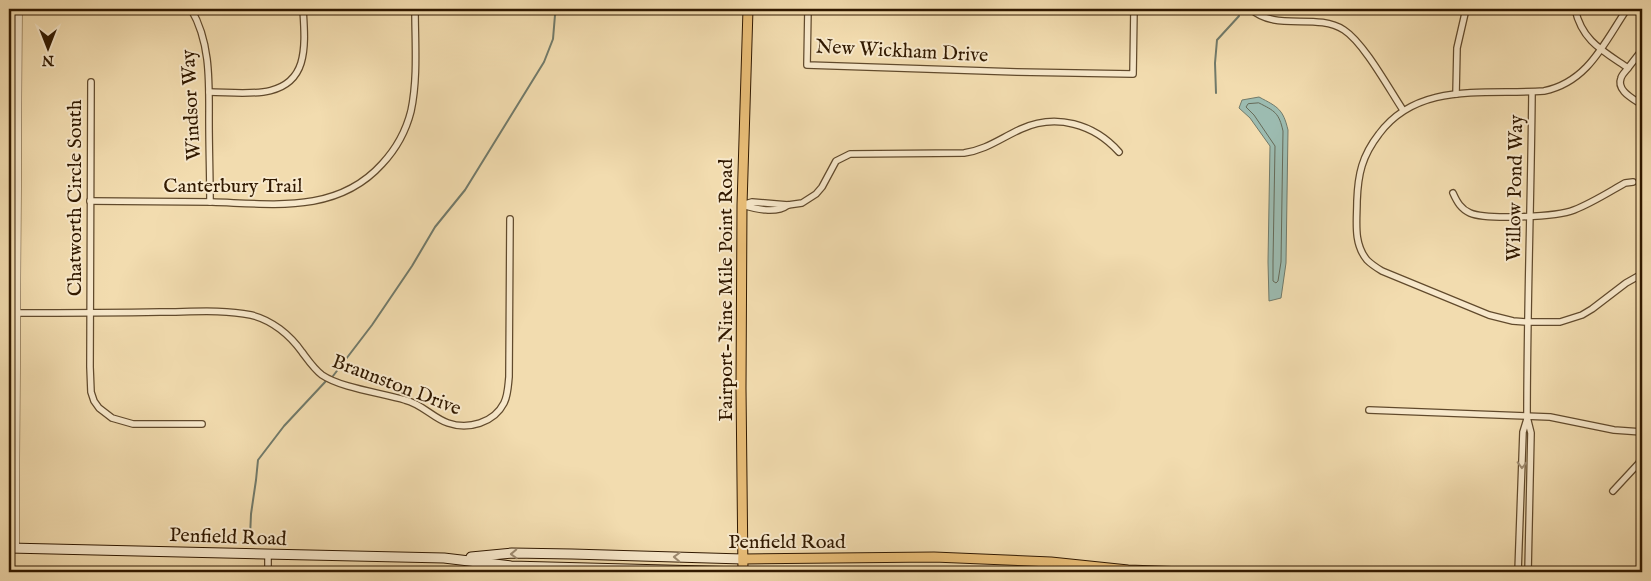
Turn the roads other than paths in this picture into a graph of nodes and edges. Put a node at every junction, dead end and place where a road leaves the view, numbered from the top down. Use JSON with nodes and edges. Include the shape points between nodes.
{"nodes":[{"id":1,"x":18,"y":9,"type":"edge"},
{"id":2,"x":191,"y":9,"type":"edge"},
{"id":3,"x":303,"y":9,"type":"edge"},
{"id":4,"x":414,"y":9,"type":"edge"},
{"id":5,"x":748,"y":9,"type":"edge"},
{"id":6,"x":808,"y":9,"type":"edge"},
{"id":7,"x":1134,"y":9,"type":"edge"},
{"id":8,"x":1252,"y":9,"type":"edge"},
{"id":9,"x":1466,"y":9,"type":"edge"},
{"id":10,"x":1575,"y":9,"type":"edge"},
{"id":11,"x":1627,"y":9,"type":"edge"},
{"id":12,"x":9,"y":24,"type":"edge"},
{"id":13,"x":18,"y":24,"type":"junction"},
{"id":14,"x":1600,"y":49,"type":"junction"},
{"id":15,"x":1642,"y":50,"type":"edge"},
{"id":16,"x":1628,"y":68,"type":"junction"},
{"id":17,"x":91,"y":82,"type":"dead end"},
{"id":18,"x":209,"y":92,"type":"junction"},
{"id":19,"x":1532,"y":92,"type":"junction"},
{"id":20,"x":1456,"y":94,"type":"junction"},
{"id":21,"x":1642,"y":105,"type":"edge"},
{"id":22,"x":1403,"y":110,"type":"junction"},
{"id":23,"x":1119,"y":152,"type":"dead end"},
{"id":24,"x":1633,"y":182,"type":"dead end"},
{"id":25,"x":1453,"y":193,"type":"dead end"},
{"id":26,"x":90,"y":201,"type":"junction"},
{"id":27,"x":210,"y":202,"type":"junction"},
{"id":28,"x":742,"y":204,"type":"junction"},
{"id":29,"x":1531,"y":216,"type":"junction"},
{"id":30,"x":510,"y":219,"type":"dead end"},
{"id":31,"x":1642,"y":274,"type":"edge"},
{"id":32,"x":13,"y":313,"type":"edge"},
{"id":33,"x":90,"y":313,"type":"junction"},
{"id":34,"x":1527,"y":322,"type":"junction"},
{"id":35,"x":1369,"y":410,"type":"dead end"},
{"id":36,"x":1527,"y":417,"type":"junction"},
{"id":37,"x":202,"y":424,"type":"dead end"},
{"id":38,"x":1642,"y":432,"type":"edge"},
{"id":39,"x":1642,"y":455,"type":"edge"},
{"id":40,"x":1613,"y":491,"type":"dead end"},
{"id":41,"x":12,"y":548,"type":"edge"},
{"id":42,"x":268,"y":555,"type":"junction"},
{"id":43,"x":446,"y":558,"type":"junction"},
{"id":44,"x":743,"y":559,"type":"junction"},
{"id":45,"x":1128,"y":570,"type":"junction"},
{"id":46,"x":268,"y":572,"type":"edge"},
{"id":47,"x":743,"y":572,"type":"edge"},
{"id":48,"x":985,"y":572,"type":"edge"},
{"id":49,"x":1066,"y":572,"type":"edge"},
{"id":50,"x":1186,"y":572,"type":"edge"},
{"id":51,"x":1518,"y":572,"type":"edge"},
{"id":52,"x":1528,"y":572,"type":"edge"}],
"edges":[{"from":1,"to":13,"type":"street"},
{"from":2,"to":18,"type":"street","name":"Windsor Way","via":[[205,44]]},
{"from":3,"to":18,"type":"street","via":[[301,64],[287,83],[261,93]]},
{"from":4,"to":27,"type":"street","name":"Canterbury Trail","via":[[415,81],[411,112],[399,142],[377,170],[346,192],[326,199],[290,204]]},
{"from":5,"to":28,"type":"main road","name":"Fairport-Nine Mile Point Road"},
{"from":6,"to":7,"type":"street","name":"New Wickham Drive","via":[[807,65],[1133,74]]},
{"from":8,"to":22,"type":"street","via":[[1274,20],[1316,22],[1343,29],[1359,43]]},
{"from":9,"to":20,"type":"street","via":[[1457,48]]},
{"from":10,"to":14,"type":"street","via":[[1588,39]]},
{"from":11,"to":14,"type":"street","name":"Willow Pond Way"},
{"from":12,"to":13,"type":"street"},
{"from":13,"to":32,"type":"street"},
{"from":14,"to":16,"type":"street"},
{"from":14,"to":19,"type":"street","name":"Willow Pond Way","via":[[1575,79],[1555,89]]},
{"from":15,"to":16,"type":"street"},
{"from":16,"to":21,"type":"street","via":[[1620,78],[1621,86],[1626,94]]},
{"from":17,"to":26,"type":"street","name":"Chatworth Circle South"},
{"from":18,"to":27,"type":"street","name":"Windsor Way"},
{"from":19,"to":20,"type":"street"},
{"from":19,"to":29,"type":"street","name":"Willow Pond Way"},
{"from":20,"to":22,"type":"street","via":[[1414,103]]},
{"from":22,"to":34,"type":"street","via":[[1387,122],[1370,146],[1358,179],[1357,236],[1367,260],[1382,271],[1489,315]]},
{"from":23,"to":28,"type":"street","via":[[1097,132],[1076,124],[1039,123],[964,154],[850,154],[836,161],[822,187],[802,203]]},
{"from":24,"to":29,"type":"street","via":[[1625,183],[1574,210]]},
{"from":25,"to":29,"type":"street","via":[[1463,209],[1479,215]]},
{"from":26,"to":27,"type":"street","name":"Canterbury Trail"},
{"from":26,"to":33,"type":"street","name":"Chatworth Circle South"},
{"from":28,"to":44,"type":"main road","name":"Fairport-Nine Mile Point Road"},
{"from":29,"to":34,"type":"street","name":"Willow Pond Way"},
{"from":30,"to":33,"type":"street","name":"Braunston Drive","via":[[507,396],[494,416],[471,426],[449,424],[407,400],[328,378],[283,331],[254,316],[230,312]]},
{"from":31,"to":34,"type":"street","via":[[1582,315],[1560,322]]},
{"from":32,"to":33,"type":"street","name":"Braunston Drive"},
{"from":32,"to":41,"type":"street"},
{"from":33,"to":37,"type":"street","name":"Chatworth Circle South","via":[[90,387],[99,408],[112,418],[133,424]]},
{"from":34,"to":36,"type":"street","name":"Willow Pond Way"},
{"from":35,"to":36,"type":"street"},
{"from":36,"to":38,"type":"street","via":[[1550,417],[1614,430]]},
{"from":36,"to":51,"type":"street","name":"Willow Pond Way","one_way":true,"via":[[1523,432]]},
{"from":36,"to":52,"type":"street","name":"Willow Pond Way","via":[[1532,432]]},
{"from":39,"to":40,"type":"street","via":[[1640,463]]},
{"from":41,"to":42,"type":"main road","name":"Penfield Road"},
{"from":42,"to":43,"type":"main road","name":"Penfield Road"},
{"from":42,"to":46,"type":"street"},
{"from":44,"to":43,"type":"main road","name":"Penfield Road","one_way":true,"via":[[532,553]]},
{"from":43,"to":47,"type":"main road","name":"Penfield Road","via":[[510,566]]},
{"from":44,"to":45,"type":"main road","name":"Penfield Road","via":[[934,557],[1051,562]]},
{"from":44,"to":47,"type":"main road","name":"Fairport-Nine Mile Point Road"},
{"from":45,"to":49,"type":"main road","name":"Penfield Road"},
{"from":45,"to":50,"type":"main road","name":"Penfield Road"},
{"from":47,"to":48,"type":"main road","name":"Penfield Road"}]}
